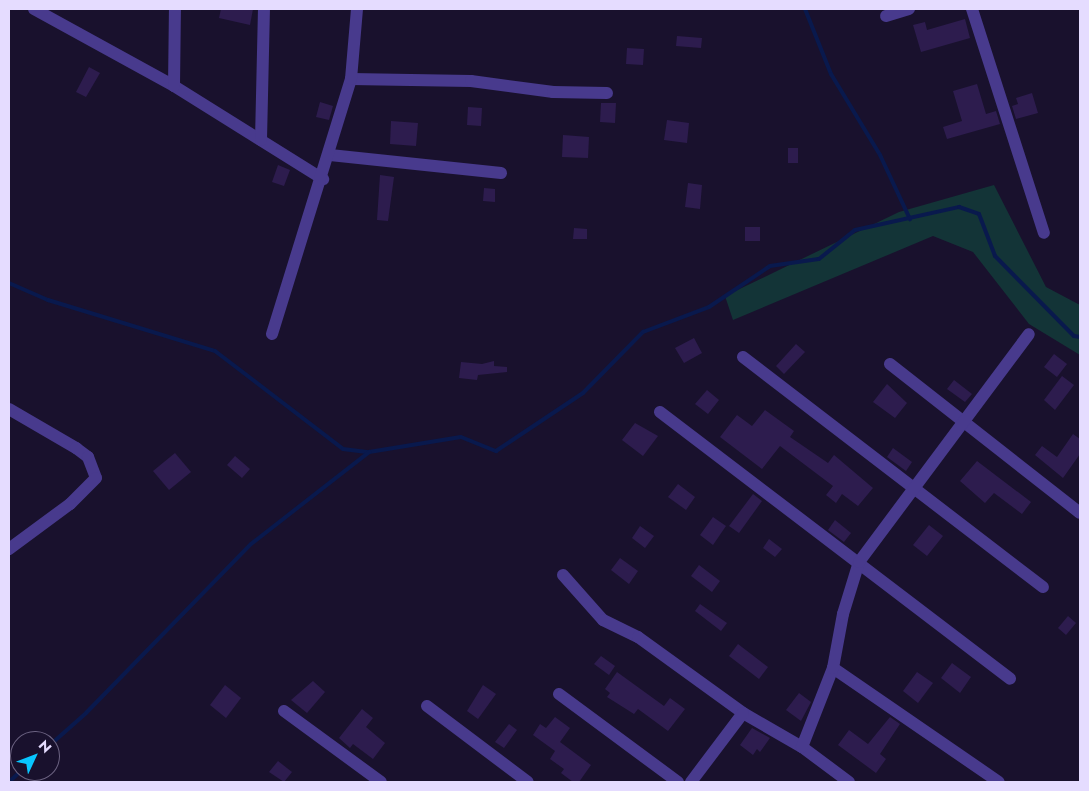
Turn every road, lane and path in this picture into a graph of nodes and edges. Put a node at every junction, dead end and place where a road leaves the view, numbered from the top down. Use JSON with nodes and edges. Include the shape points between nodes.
{"nodes":[{"id":1,"x":34,"y":9,"type":"edge"},
{"id":2,"x":175,"y":9,"type":"edge"},
{"id":3,"x":264,"y":9,"type":"edge"},
{"id":4,"x":357,"y":9,"type":"edge"},
{"id":5,"x":909,"y":9,"type":"edge"},
{"id":6,"x":972,"y":9,"type":"edge"},
{"id":7,"x":886,"y":16,"type":"dead end"},
{"id":8,"x":351,"y":79,"type":"junction"},
{"id":9,"x":174,"y":86,"type":"junction"},
{"id":10,"x":607,"y":93,"type":"dead end"},
{"id":11,"x":261,"y":140,"type":"junction"},
{"id":12,"x":330,"y":155,"type":"junction"},
{"id":13,"x":501,"y":173,"type":"dead end"},
{"id":14,"x":323,"y":179,"type":"junction"},
{"id":15,"x":1044,"y":233,"type":"dead end"},
{"id":16,"x":272,"y":334,"type":"dead end"},
{"id":17,"x":1029,"y":334,"type":"dead end"},
{"id":18,"x":743,"y":357,"type":"dead end"},
{"id":19,"x":890,"y":364,"type":"dead end"},
{"id":20,"x":9,"y":409,"type":"edge"},
{"id":21,"x":660,"y":412,"type":"dead end"},
{"id":22,"x":965,"y":424,"type":"junction"},
{"id":23,"x":915,"y":490,"type":"junction"},
{"id":24,"x":1080,"y":513,"type":"edge"},
{"id":25,"x":9,"y":548,"type":"edge"},
{"id":26,"x":859,"y":562,"type":"junction"},
{"id":27,"x":563,"y":575,"type":"dead end"},
{"id":28,"x":1043,"y":587,"type":"dead end"},
{"id":29,"x":833,"y":668,"type":"junction"},
{"id":30,"x":1010,"y":679,"type":"dead end"},
{"id":31,"x":559,"y":694,"type":"dead end"},
{"id":32,"x":427,"y":706,"type":"dead end"},
{"id":33,"x":284,"y":711,"type":"dead end"},
{"id":34,"x":743,"y":713,"type":"junction"},
{"id":35,"x":802,"y":747,"type":"junction"},
{"id":36,"x":381,"y":782,"type":"edge"},
{"id":37,"x":528,"y":782,"type":"edge"},
{"id":38,"x":678,"y":782,"type":"edge"},
{"id":39,"x":691,"y":782,"type":"edge"},
{"id":40,"x":849,"y":782,"type":"edge"},
{"id":41,"x":999,"y":782,"type":"edge"}],
"edges":[{"from":1,"to":9,"type":"street"},
{"from":2,"to":9,"type":"street"},
{"from":3,"to":11,"type":"street"},
{"from":4,"to":8,"type":"street"},
{"from":5,"to":7,"type":"street"},
{"from":6,"to":15,"type":"street"},
{"from":8,"to":10,"type":"street","via":[[471,81],[553,92]]},
{"from":8,"to":12,"type":"street"},
{"from":9,"to":11,"type":"street"},
{"from":11,"to":14,"type":"street"},
{"from":12,"to":13,"type":"street"},
{"from":12,"to":14,"type":"street"},
{"from":14,"to":16,"type":"street"},
{"from":17,"to":22,"type":"street"},
{"from":18,"to":23,"type":"street"},
{"from":19,"to":22,"type":"street"},
{"from":20,"to":25,"type":"street","via":[[88,457],[96,478],[70,504]]},
{"from":21,"to":26,"type":"street"},
{"from":22,"to":23,"type":"street"},
{"from":22,"to":24,"type":"street"},
{"from":23,"to":26,"type":"street"},
{"from":23,"to":28,"type":"street"},
{"from":26,"to":29,"type":"street"},
{"from":26,"to":30,"type":"street"},
{"from":27,"to":34,"type":"street","via":[[603,620],[638,637]]},
{"from":29,"to":35,"type":"street"},
{"from":29,"to":41,"type":"street"},
{"from":31,"to":38,"type":"street"},
{"from":32,"to":37,"type":"street"},
{"from":33,"to":36,"type":"street"},
{"from":34,"to":35,"type":"street"},
{"from":34,"to":39,"type":"street"},
{"from":35,"to":40,"type":"street"}]}
